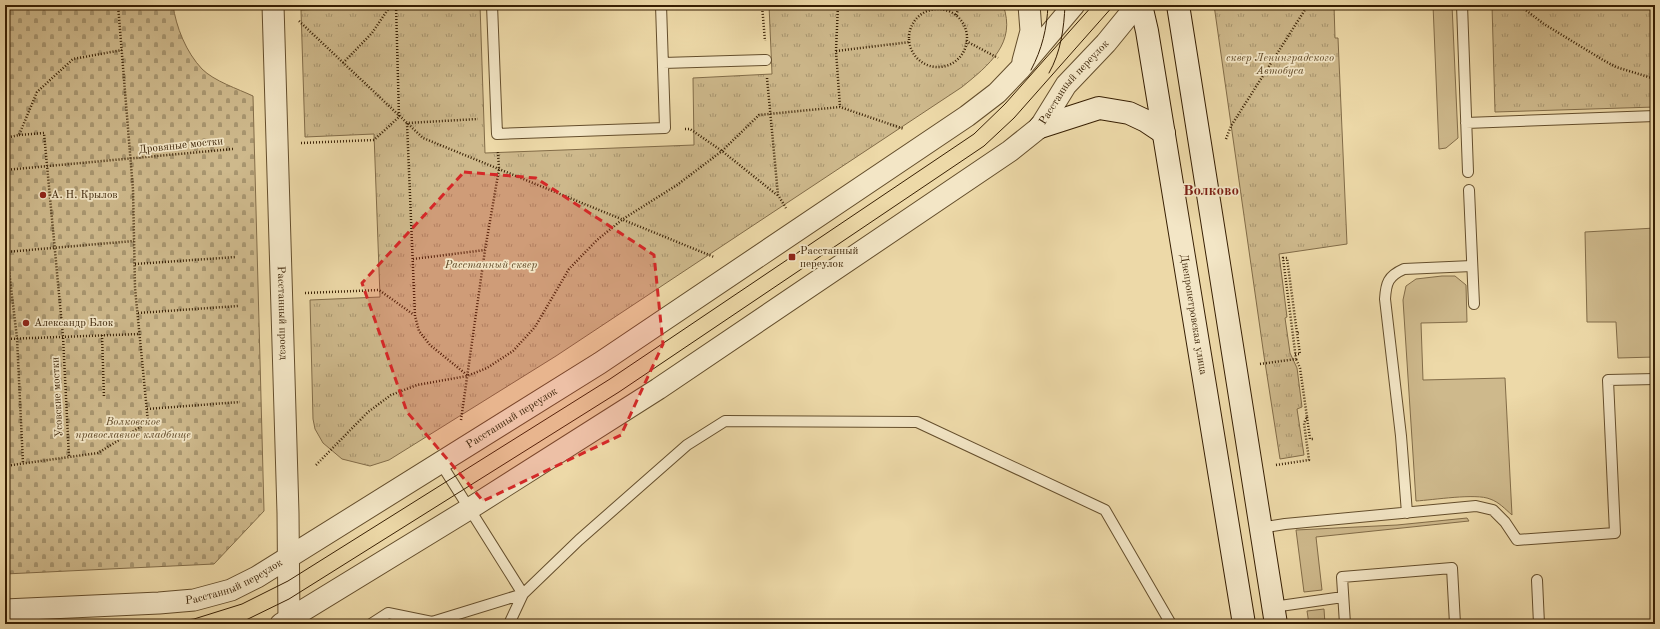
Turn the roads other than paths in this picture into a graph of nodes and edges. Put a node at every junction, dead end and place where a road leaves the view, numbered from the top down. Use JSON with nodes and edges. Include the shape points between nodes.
{"nodes":[{"id":1,"x":273,"y":5,"type":"edge"},
{"id":2,"x":492,"y":5,"type":"edge"},
{"id":3,"x":661,"y":5,"type":"edge"},
{"id":4,"x":1029,"y":5,"type":"edge"},
{"id":5,"x":1074,"y":5,"type":"edge"},
{"id":6,"x":1137,"y":5,"type":"edge"},
{"id":7,"x":1141,"y":5,"type":"edge"},
{"id":8,"x":1178,"y":5,"type":"edge"},
{"id":9,"x":1462,"y":5,"type":"edge"},
{"id":10,"x":766,"y":60,"type":"road end"},
{"id":11,"x":663,"y":63,"type":"junction"},
{"id":12,"x":1020,"y":69,"type":"junction"},
{"id":13,"x":1655,"y":116,"type":"edge"},
{"id":14,"x":1466,"y":123,"type":"junction"},
{"id":15,"x":1040,"y":127,"type":"junction"},
{"id":16,"x":1164,"y":134,"type":"junction"},
{"id":17,"x":1468,"y":172,"type":"dead end"},
{"id":18,"x":1469,"y":190,"type":"dead end"},
{"id":19,"x":1472,"y":266,"type":"junction"},
{"id":20,"x":1474,"y":304,"type":"dead end"},
{"id":21,"x":1655,"y":379,"type":"edge"},
{"id":22,"x":440,"y":462,"type":"junction"},
{"id":23,"x":469,"y":509,"type":"junction"},
{"id":24,"x":1407,"y":513,"type":"junction"},
{"id":25,"x":1260,"y":528,"type":"junction"},
{"id":26,"x":288,"y":557,"type":"junction"},
{"id":27,"x":1537,"y":580,"type":"dead end"},
{"id":28,"x":523,"y":594,"type":"junction"},
{"id":29,"x":1343,"y":597,"type":"junction"},
{"id":30,"x":5,"y":610,"type":"edge"},
{"id":31,"x":1275,"y":615,"type":"edge"},
{"id":32,"x":285,"y":622,"type":"edge"},
{"id":33,"x":371,"y":624,"type":"edge"},
{"id":34,"x":509,"y":624,"type":"edge"},
{"id":35,"x":1171,"y":624,"type":"edge"},
{"id":36,"x":1244,"y":624,"type":"edge"},
{"id":37,"x":1345,"y":624,"type":"edge"},
{"id":38,"x":1454,"y":624,"type":"edge"},
{"id":39,"x":1539,"y":624,"type":"edge"}],
"edges":[{"from":1,"to":26,"type":"street","name":"Расстанный проезд"},
{"from":2,"to":11,"type":"lane","via":[[497,134],[665,128]]},
{"from":3,"to":11,"type":"lane"},
{"from":4,"to":12,"type":"street","via":[[1031,31]]},
{"from":5,"to":12,"type":"street","name":"Расстанный переулок"},
{"from":6,"to":15,"type":"street","name":"Расстанный переулок","via":[[1066,85]]},
{"from":7,"to":16,"type":"main road","name":"Днепропетровская улица"},
{"from":8,"to":25,"type":"main road"},
{"from":9,"to":14,"type":"lane"},
{"from":10,"to":11,"type":"lane"},
{"from":12,"to":22,"type":"street","name":"Расстанный переулок","via":[[984,103],[749,264],[600,363]]},
{"from":13,"to":14,"type":"lane"},
{"from":14,"to":17,"type":"lane"},
{"from":15,"to":16,"type":"main road","via":[[1099,108],[1129,113]]},
{"from":15,"to":23,"type":"street","name":"Расстанный переулок","via":[[1003,155],[658,389]]},
{"from":16,"to":36,"type":"main road","name":"Днепропетровская улица"},
{"from":18,"to":19,"type":"lane"},
{"from":19,"to":20,"type":"lane"},
{"from":19,"to":24,"type":"lane","via":[[1404,269],[1393,274],[1386,285],[1385,299]]},
{"from":21,"to":24,"type":"lane","via":[[1608,380],[1615,533],[1517,540],[1506,522],[1493,510],[1476,506]]},
{"from":22,"to":23,"type":"lane"},
{"from":22,"to":26,"type":"street","name":"Расстанный переулок"},
{"from":23,"to":28,"type":"lane"},
{"from":23,"to":32,"type":"street","name":"Расстанный переулок"},
{"from":24,"to":25,"type":"lane"},
{"from":25,"to":31,"type":"main road"},
{"from":26,"to":30,"type":"street","name":"Расстанный переулок","via":[[231,590],[194,600]]},
{"from":26,"to":32,"type":"street","name":"Расстанный проезд"},
{"from":27,"to":39,"type":"lane"},
{"from":28,"to":33,"type":"lane","via":[[432,622],[388,613]]},
{"from":28,"to":34,"type":"lane"},
{"from":28,"to":35,"type":"lane","via":[[579,540],[687,445],[724,421],[916,422],[1105,510]]},
{"from":29,"to":31,"type":"lane"},
{"from":29,"to":37,"type":"lane"},
{"from":29,"to":38,"type":"lane","via":[[1342,577],[1452,568]]}]}
